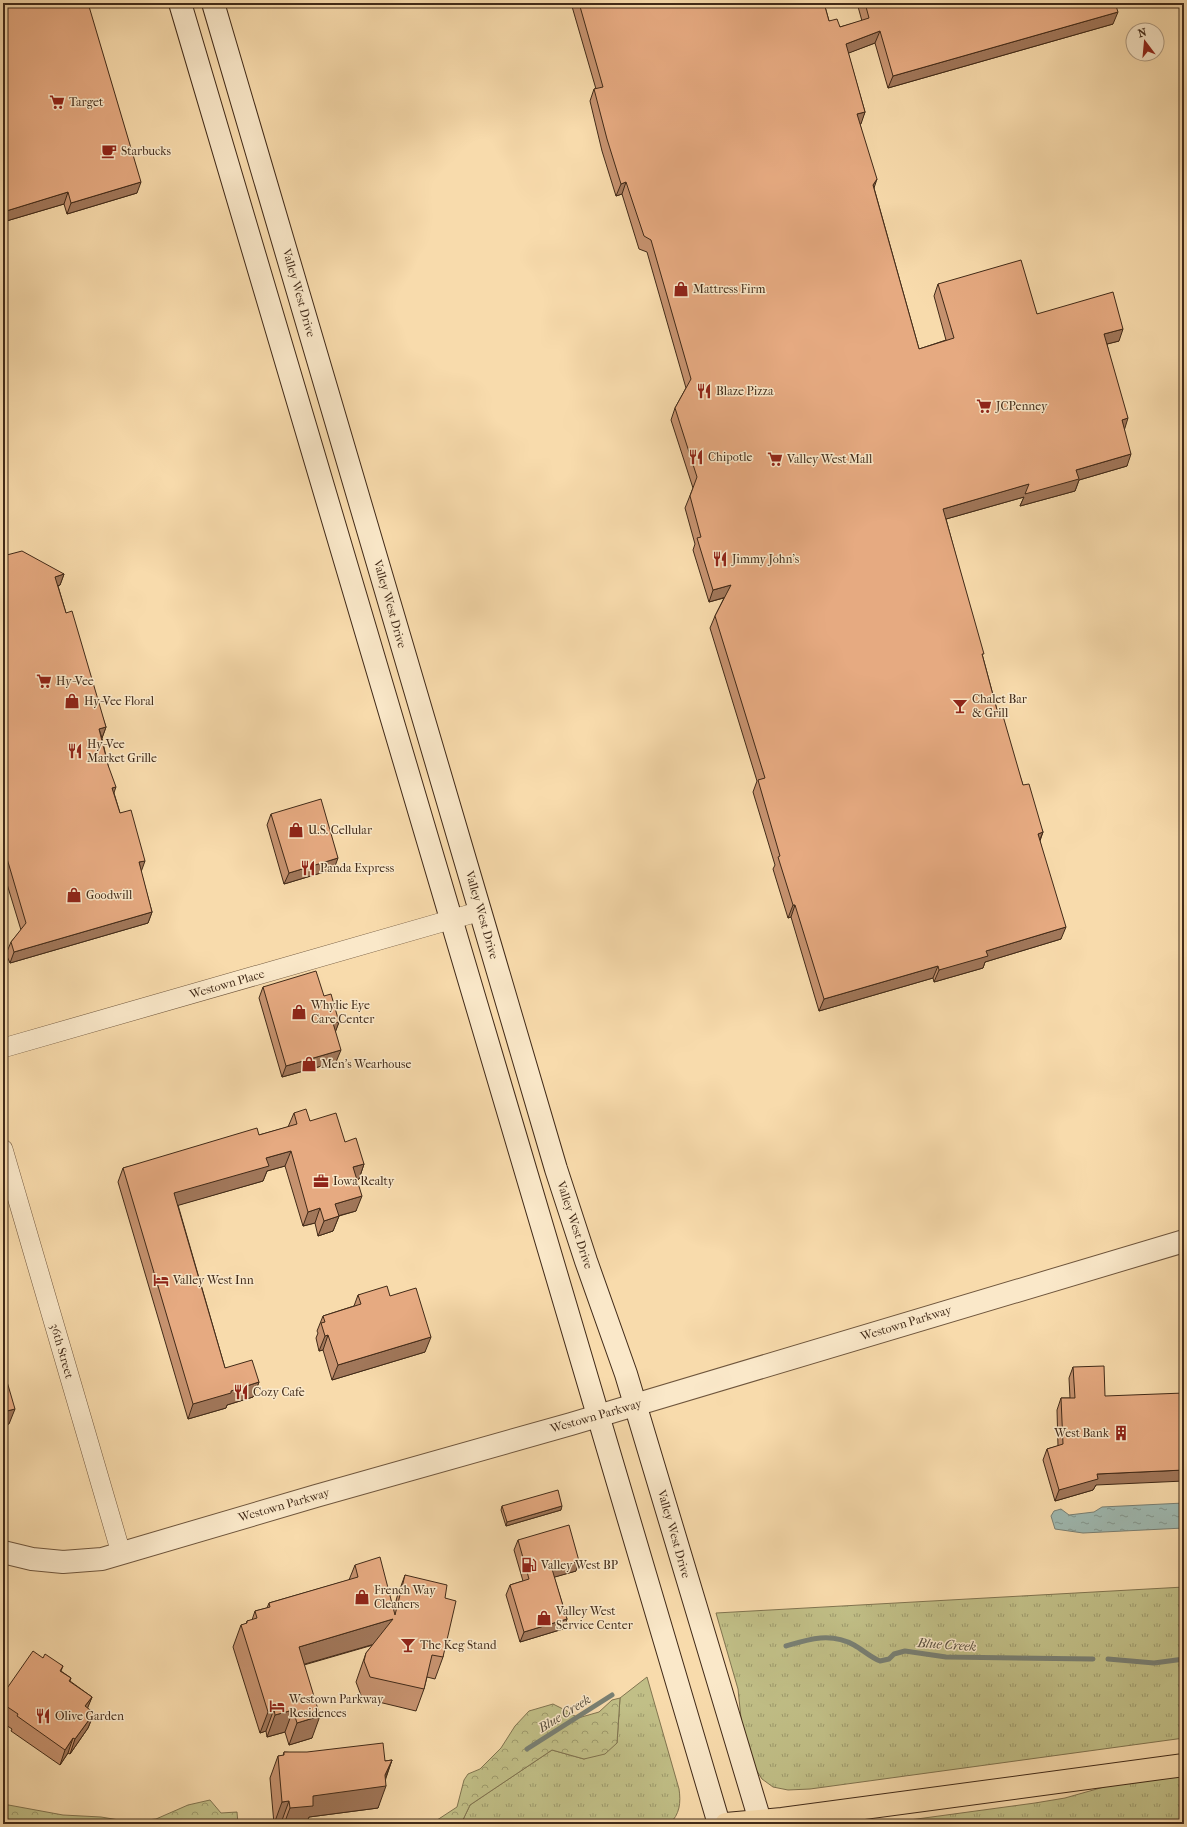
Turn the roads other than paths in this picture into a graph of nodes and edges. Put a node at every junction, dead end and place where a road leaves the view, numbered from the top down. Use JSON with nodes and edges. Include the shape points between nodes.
{"nodes":[{"id":1,"x":180,"y":3,"type":"edge"},
{"id":2,"x":213,"y":3,"type":"edge"},
{"id":3,"x":481,"y":911,"type":"junction"},
{"id":4,"x":451,"y":920,"type":"junction"},
{"id":5,"x":3,"y":1048,"type":"edge"},
{"id":6,"x":3,"y":1149,"type":"edge"},
{"id":7,"x":1184,"y":1241,"type":"edge"},
{"id":8,"x":635,"y":1405,"type":"junction"},
{"id":9,"x":598,"y":1416,"type":"junction"},
{"id":10,"x":3,"y":1552,"type":"edge"},
{"id":11,"x":121,"y":1553,"type":"junction"},
{"id":12,"x":1184,"y":1765,"type":"edge"},
{"id":13,"x":760,"y":1823,"type":"edge"},
{"id":14,"x":719,"y":1824,"type":"edge"},
{"id":15,"x":726,"y":1824,"type":"edge"}],
"edges":[{"from":1,"to":4,"type":"main road"},
{"from":2,"to":3,"type":"main road","name":"Valley West Drive"},
{"from":3,"to":4,"type":"street","name":"Westown Place"},
{"from":3,"to":8,"type":"main road","name":"Valley West Drive","via":[[556,1169]]},
{"from":4,"to":5,"type":"street","name":"Westown Place"},
{"from":4,"to":9,"type":"main road"},
{"from":6,"to":11,"type":"street","name":"36th Street"},
{"from":7,"to":8,"type":"main road","name":"Westown Parkway"},
{"from":8,"to":9,"type":"main road","name":"Westown Parkway"},
{"from":8,"to":13,"type":"main road","name":"Valley West Drive"},
{"from":9,"to":11,"type":"main road","name":"Westown Parkway"},
{"from":9,"to":14,"type":"main road"},
{"from":10,"to":11,"type":"main road","name":"Westown Parkway","via":[[32,1559],[63,1562],[102,1559]]},
{"from":12,"to":13,"type":"highway"},
{"from":13,"to":15,"type":"highway"}]}
